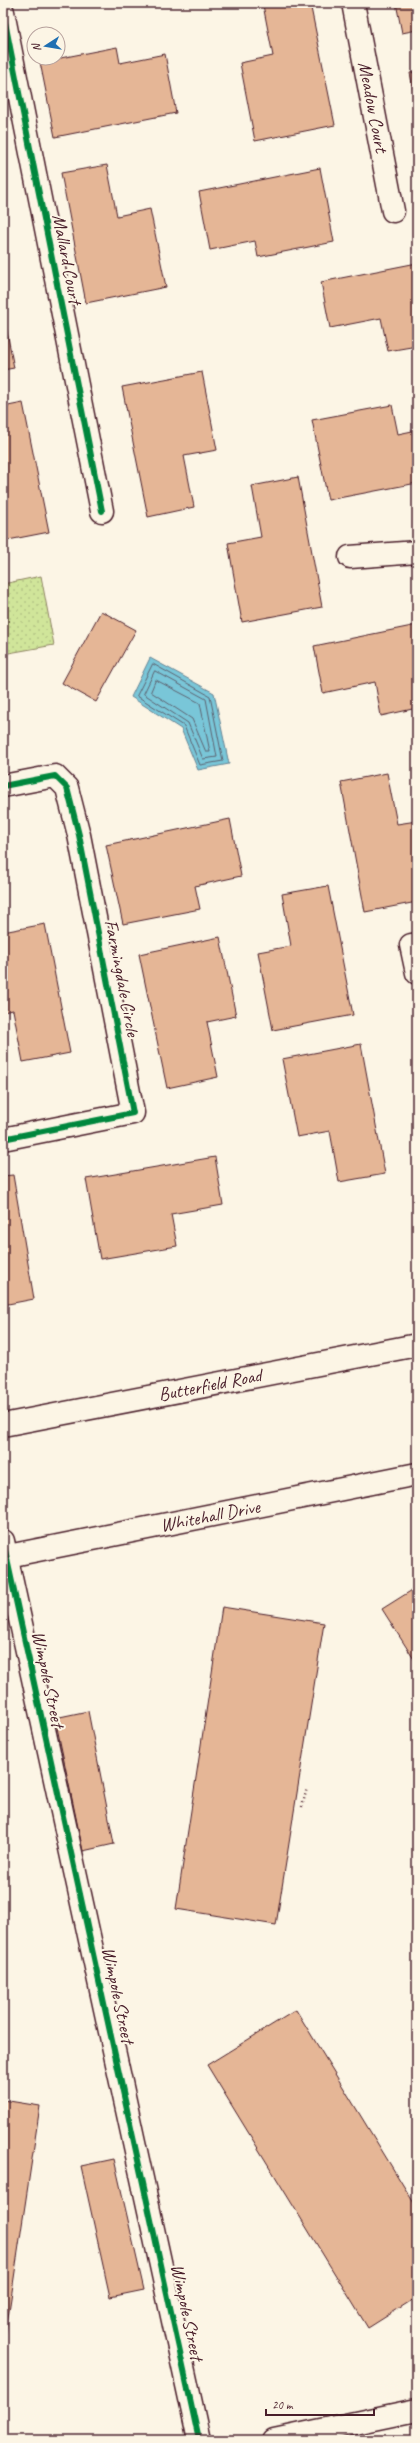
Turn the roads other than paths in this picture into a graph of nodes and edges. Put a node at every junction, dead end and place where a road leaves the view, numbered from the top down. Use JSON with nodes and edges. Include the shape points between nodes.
{"nodes":[{"id":1,"x":353,"y":3,"type":"edge"},
{"id":2,"x":3,"y":12,"type":"edge"},
{"id":3,"x":393,"y":211,"type":"dead end"},
{"id":4,"x":102,"y":511,"type":"dead end"},
{"id":5,"x":417,"y":552,"type":"edge"},
{"id":6,"x":350,"y":557,"type":"dead end"},
{"id":7,"x":3,"y":786,"type":"edge"},
{"id":8,"x":417,"y":944,"type":"edge"},
{"id":9,"x":417,"y":973,"type":"edge"},
{"id":10,"x":3,"y":1139,"type":"edge"},
{"id":11,"x":417,"y":1345,"type":"edge"},
{"id":12,"x":3,"y":1425,"type":"edge"},
{"id":13,"x":417,"y":1474,"type":"edge"},
{"id":14,"x":4,"y":1552,"type":"edge"},
{"id":15,"x":417,"y":2410,"type":"edge"},
{"id":16,"x":200,"y":2440,"type":"edge"},
{"id":17,"x":274,"y":2440,"type":"edge"}],
"edges":[{"from":1,"to":3,"type":"street","name":"Meadow Court"},
{"from":2,"to":4,"type":"street","name":"Mallard Court"},
{"from":5,"to":6,"type":"street"},
{"from":7,"to":10,"type":"street","name":"Farmingdale Circle","via":[[55,776],[67,788],[79,835],[133,1113]]},
{"from":8,"to":9,"type":"street","via":[[411,945]]},
{"from":11,"to":12,"type":"street","name":"Butterfield Road"},
{"from":13,"to":14,"type":"street","name":"Whitehall Drive"},
{"from":14,"to":16,"type":"street","name":"Wimpole Street"},
{"from":15,"to":17,"type":"street"}]}
